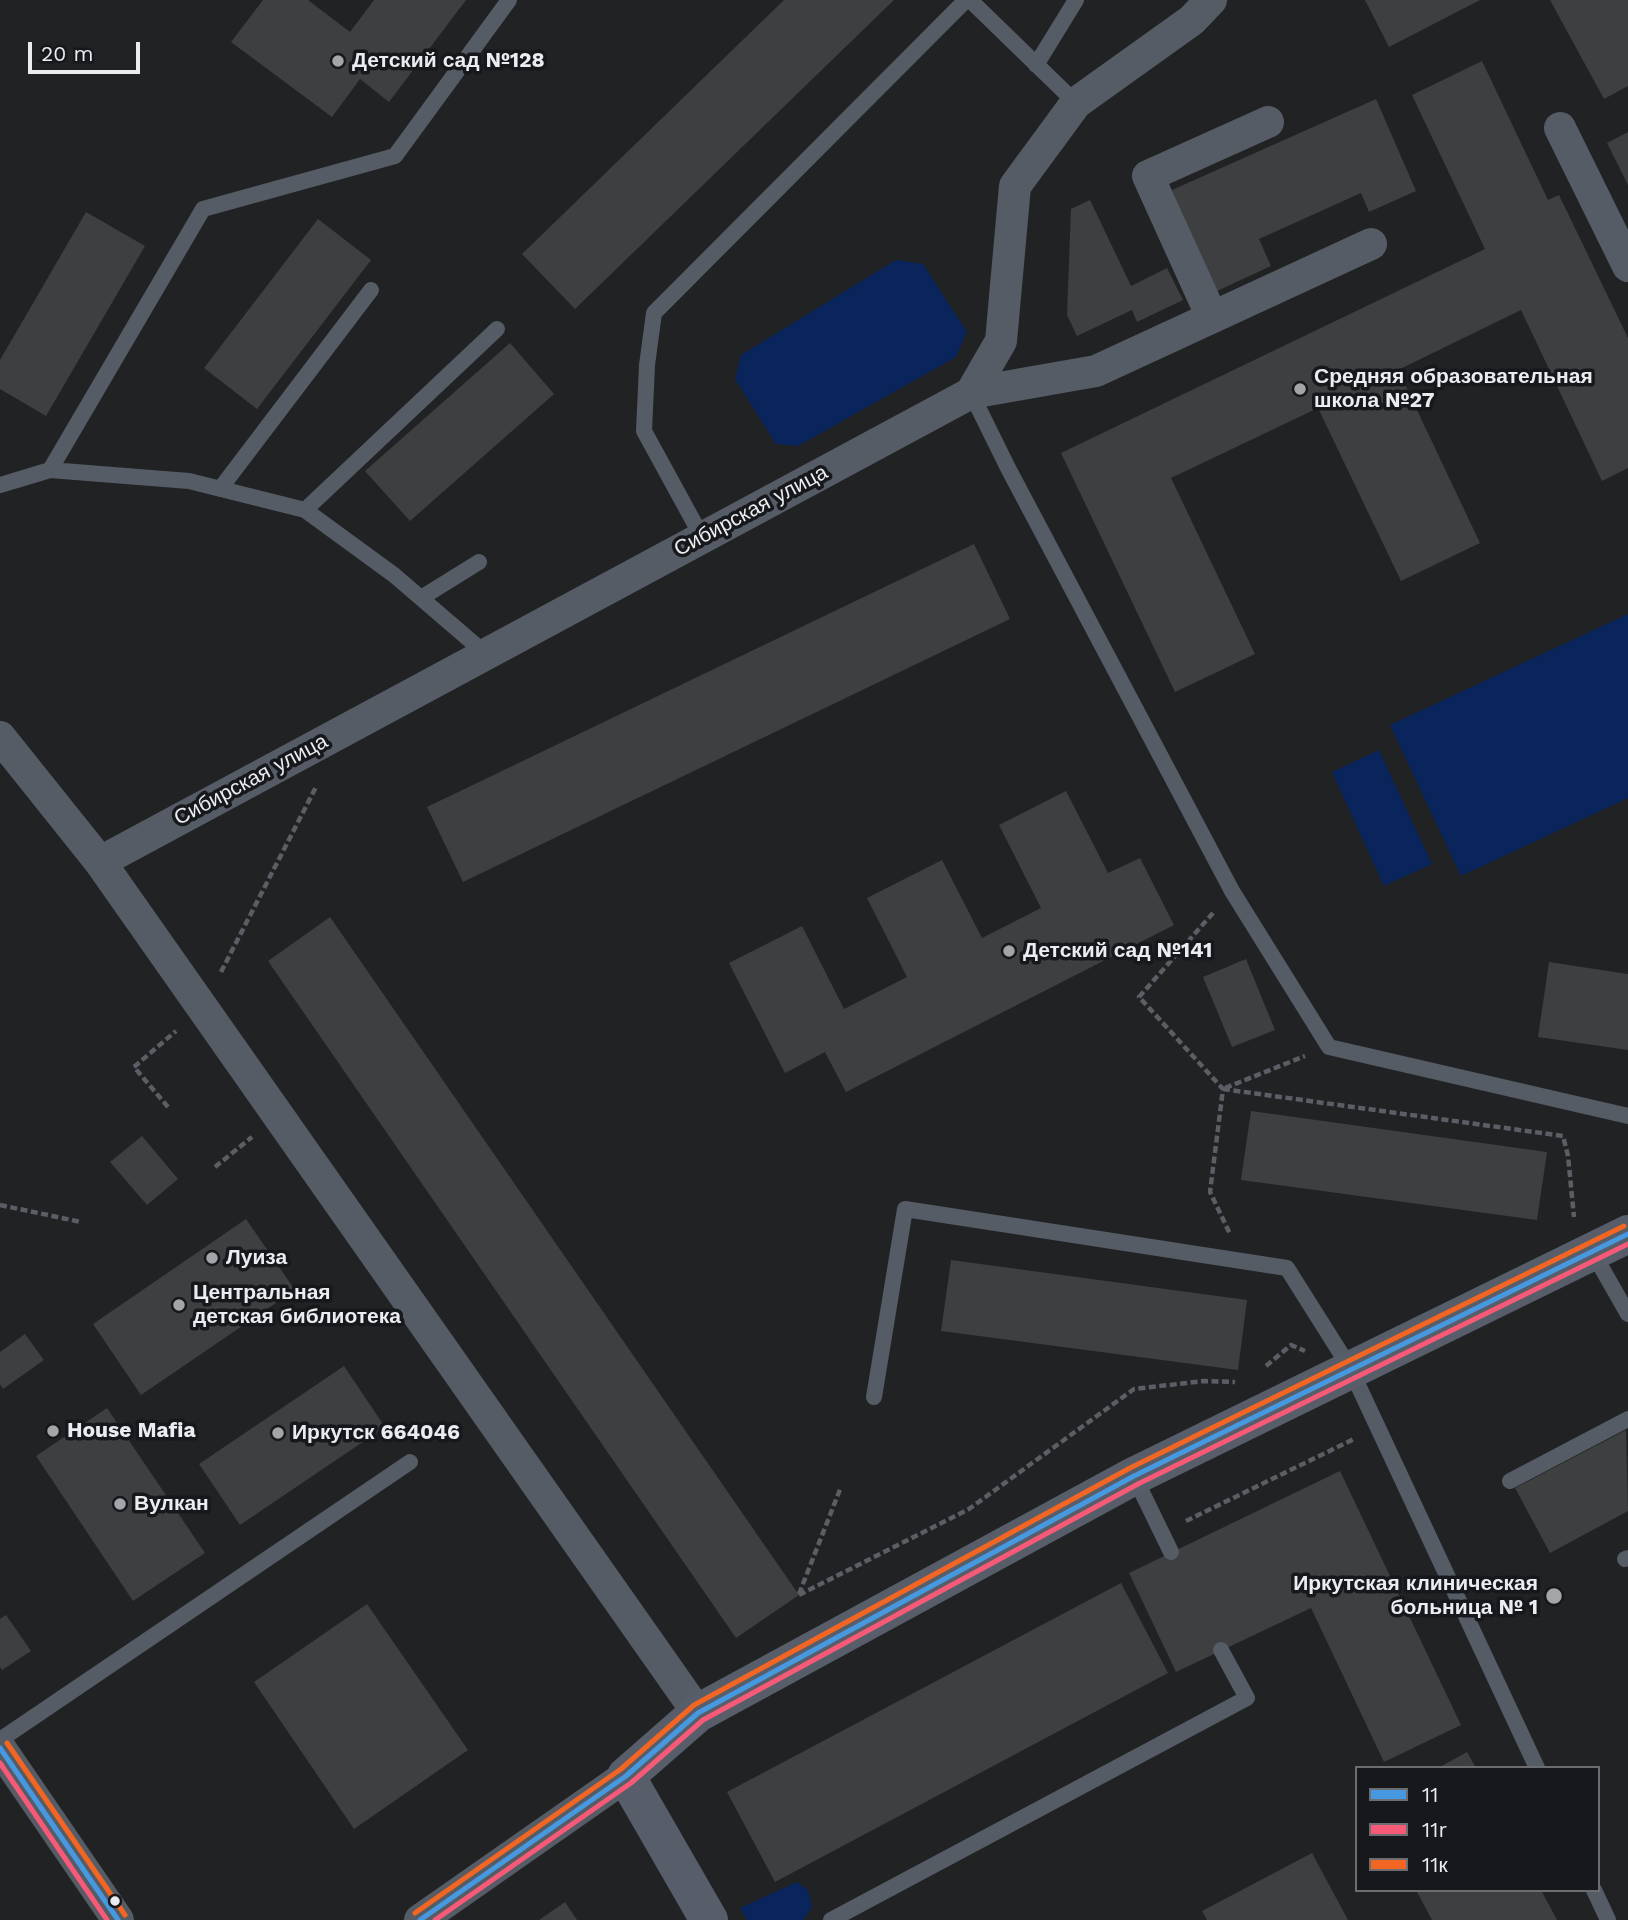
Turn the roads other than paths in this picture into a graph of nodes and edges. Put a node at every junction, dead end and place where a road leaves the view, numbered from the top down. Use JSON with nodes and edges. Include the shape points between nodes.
{"nodes":[{"id":1,"x":509,"y":0,"type":"edge"},
{"id":2,"x":967,"y":0,"type":"edge"},
{"id":3,"x":1076,"y":0,"type":"edge"},
{"id":4,"x":1211,"y":0,"type":"edge"},
{"id":5,"x":1036,"y":65,"type":"junction"},
{"id":6,"x":1076,"y":103,"type":"junction"},
{"id":7,"x":1269,"y":122,"type":"dead end"},
{"id":8,"x":1560,"y":128,"type":"dead end"},
{"id":9,"x":1371,"y":244,"type":"dead end"},
{"id":10,"x":1628,"y":266,"type":"edge"},
{"id":11,"x":371,"y":290,"type":"dead end"},
{"id":12,"x":1212,"y":317,"type":"junction"},
{"id":13,"x":497,"y":329,"type":"dead end"},
{"id":14,"x":971,"y":393,"type":"junction"},
{"id":15,"x":50,"y":470,"type":"junction"},
{"id":16,"x":0,"y":485,"type":"edge"},
{"id":17,"x":220,"y":489,"type":"junction"},
{"id":18,"x":305,"y":510,"type":"junction"},
{"id":19,"x":702,"y":537,"type":"junction"},
{"id":20,"x":479,"y":562,"type":"dead end"},
{"id":21,"x":421,"y":598,"type":"junction"},
{"id":22,"x":486,"y":654,"type":"junction"},
{"id":23,"x":0,"y":737,"type":"edge"},
{"id":24,"x":100,"y":862,"type":"junction"},
{"id":25,"x":1628,"y":1116,"type":"edge"},
{"id":26,"x":1628,"y":1234,"type":"edge"},
{"id":27,"x":1592,"y":1251,"type":"junction"},
{"id":28,"x":1628,"y":1314,"type":"edge"},
{"id":29,"x":1350,"y":1368,"type":"junction"},
{"id":30,"x":874,"y":1397,"type":"dead end"},
{"id":31,"x":1628,"y":1419,"type":"edge"},
{"id":32,"x":410,"y":1462,"type":"dead end"},
{"id":33,"x":1134,"y":1476,"type":"junction"},
{"id":34,"x":1510,"y":1481,"type":"dead end"},
{"id":35,"x":1171,"y":1552,"type":"dead end"},
{"id":36,"x":1221,"y":1650,"type":"dead end"},
{"id":37,"x":698,"y":1713,"type":"junction"},
{"id":38,"x":0,"y":1740,"type":"edge"},
{"id":39,"x":0,"y":1748,"type":"edge"},
{"id":40,"x":1536,"y":1766,"type":"edge"},
{"id":41,"x":626,"y":1776,"type":"junction"},
{"id":42,"x":1595,"y":1892,"type":"edge"},
{"id":43,"x":118,"y":1920,"type":"edge"},
{"id":44,"x":420,"y":1920,"type":"edge"},
{"id":45,"x":709,"y":1920,"type":"edge"},
{"id":46,"x":831,"y":1920,"type":"edge"},
{"id":47,"x":1608,"y":1920,"type":"edge"}],
"edges":[{"from":1,"to":15,"type":"lane","via":[[395,156],[203,209]]},
{"from":2,"to":5,"type":"lane"},
{"from":2,"to":19,"type":"lane","via":[[654,313],[644,431]]},
{"from":3,"to":5,"type":"lane"},
{"from":4,"to":6,"type":"street","via":[[1192,20]]},
{"from":5,"to":6,"type":"lane"},
{"from":6,"to":14,"type":"street","via":[[1015,186],[1001,341]]},
{"from":7,"to":12,"type":"street","via":[[1148,176]]},
{"from":8,"to":10,"type":"street"},
{"from":9,"to":12,"type":"street"},
{"from":11,"to":17,"type":"lane"},
{"from":12,"to":14,"type":"street","via":[[1096,371]]},
{"from":13,"to":18,"type":"lane"},
{"from":14,"to":19,"type":"street","name":"Сибирская улица"},
{"from":14,"to":25,"type":"lane","via":[[1232,891],[1329,1047]]},
{"from":15,"to":16,"type":"lane"},
{"from":15,"to":17,"type":"lane","via":[[189,481]]},
{"from":17,"to":18,"type":"lane"},
{"from":18,"to":21,"type":"lane"},
{"from":19,"to":22,"type":"street","name":"Сибирская улица"},
{"from":20,"to":21,"type":"lane"},
{"from":21,"to":22,"type":"lane"},
{"from":22,"to":24,"type":"street","name":"Сибирская улица"},
{"from":23,"to":24,"type":"street"},
{"from":24,"to":37,"type":"street"},
{"from":26,"to":27,"type":"street"},
{"from":27,"to":28,"type":"lane"},
{"from":27,"to":29,"type":"street"},
{"from":29,"to":30,"type":"lane","via":[[1287,1268],[905,1209]]},
{"from":29,"to":33,"type":"street"},
{"from":29,"to":40,"type":"lane"},
{"from":31,"to":34,"type":"lane"},
{"from":32,"to":38,"type":"lane"},
{"from":33,"to":35,"type":"lane"},
{"from":33,"to":37,"type":"street"},
{"from":36,"to":46,"type":"lane","via":[[1247,1698]]},
{"from":37,"to":41,"type":"street"},
{"from":39,"to":43,"type":"street"},
{"from":41,"to":44,"type":"street"},
{"from":41,"to":45,"type":"street"},
{"from":42,"to":47,"type":"lane"}]}
